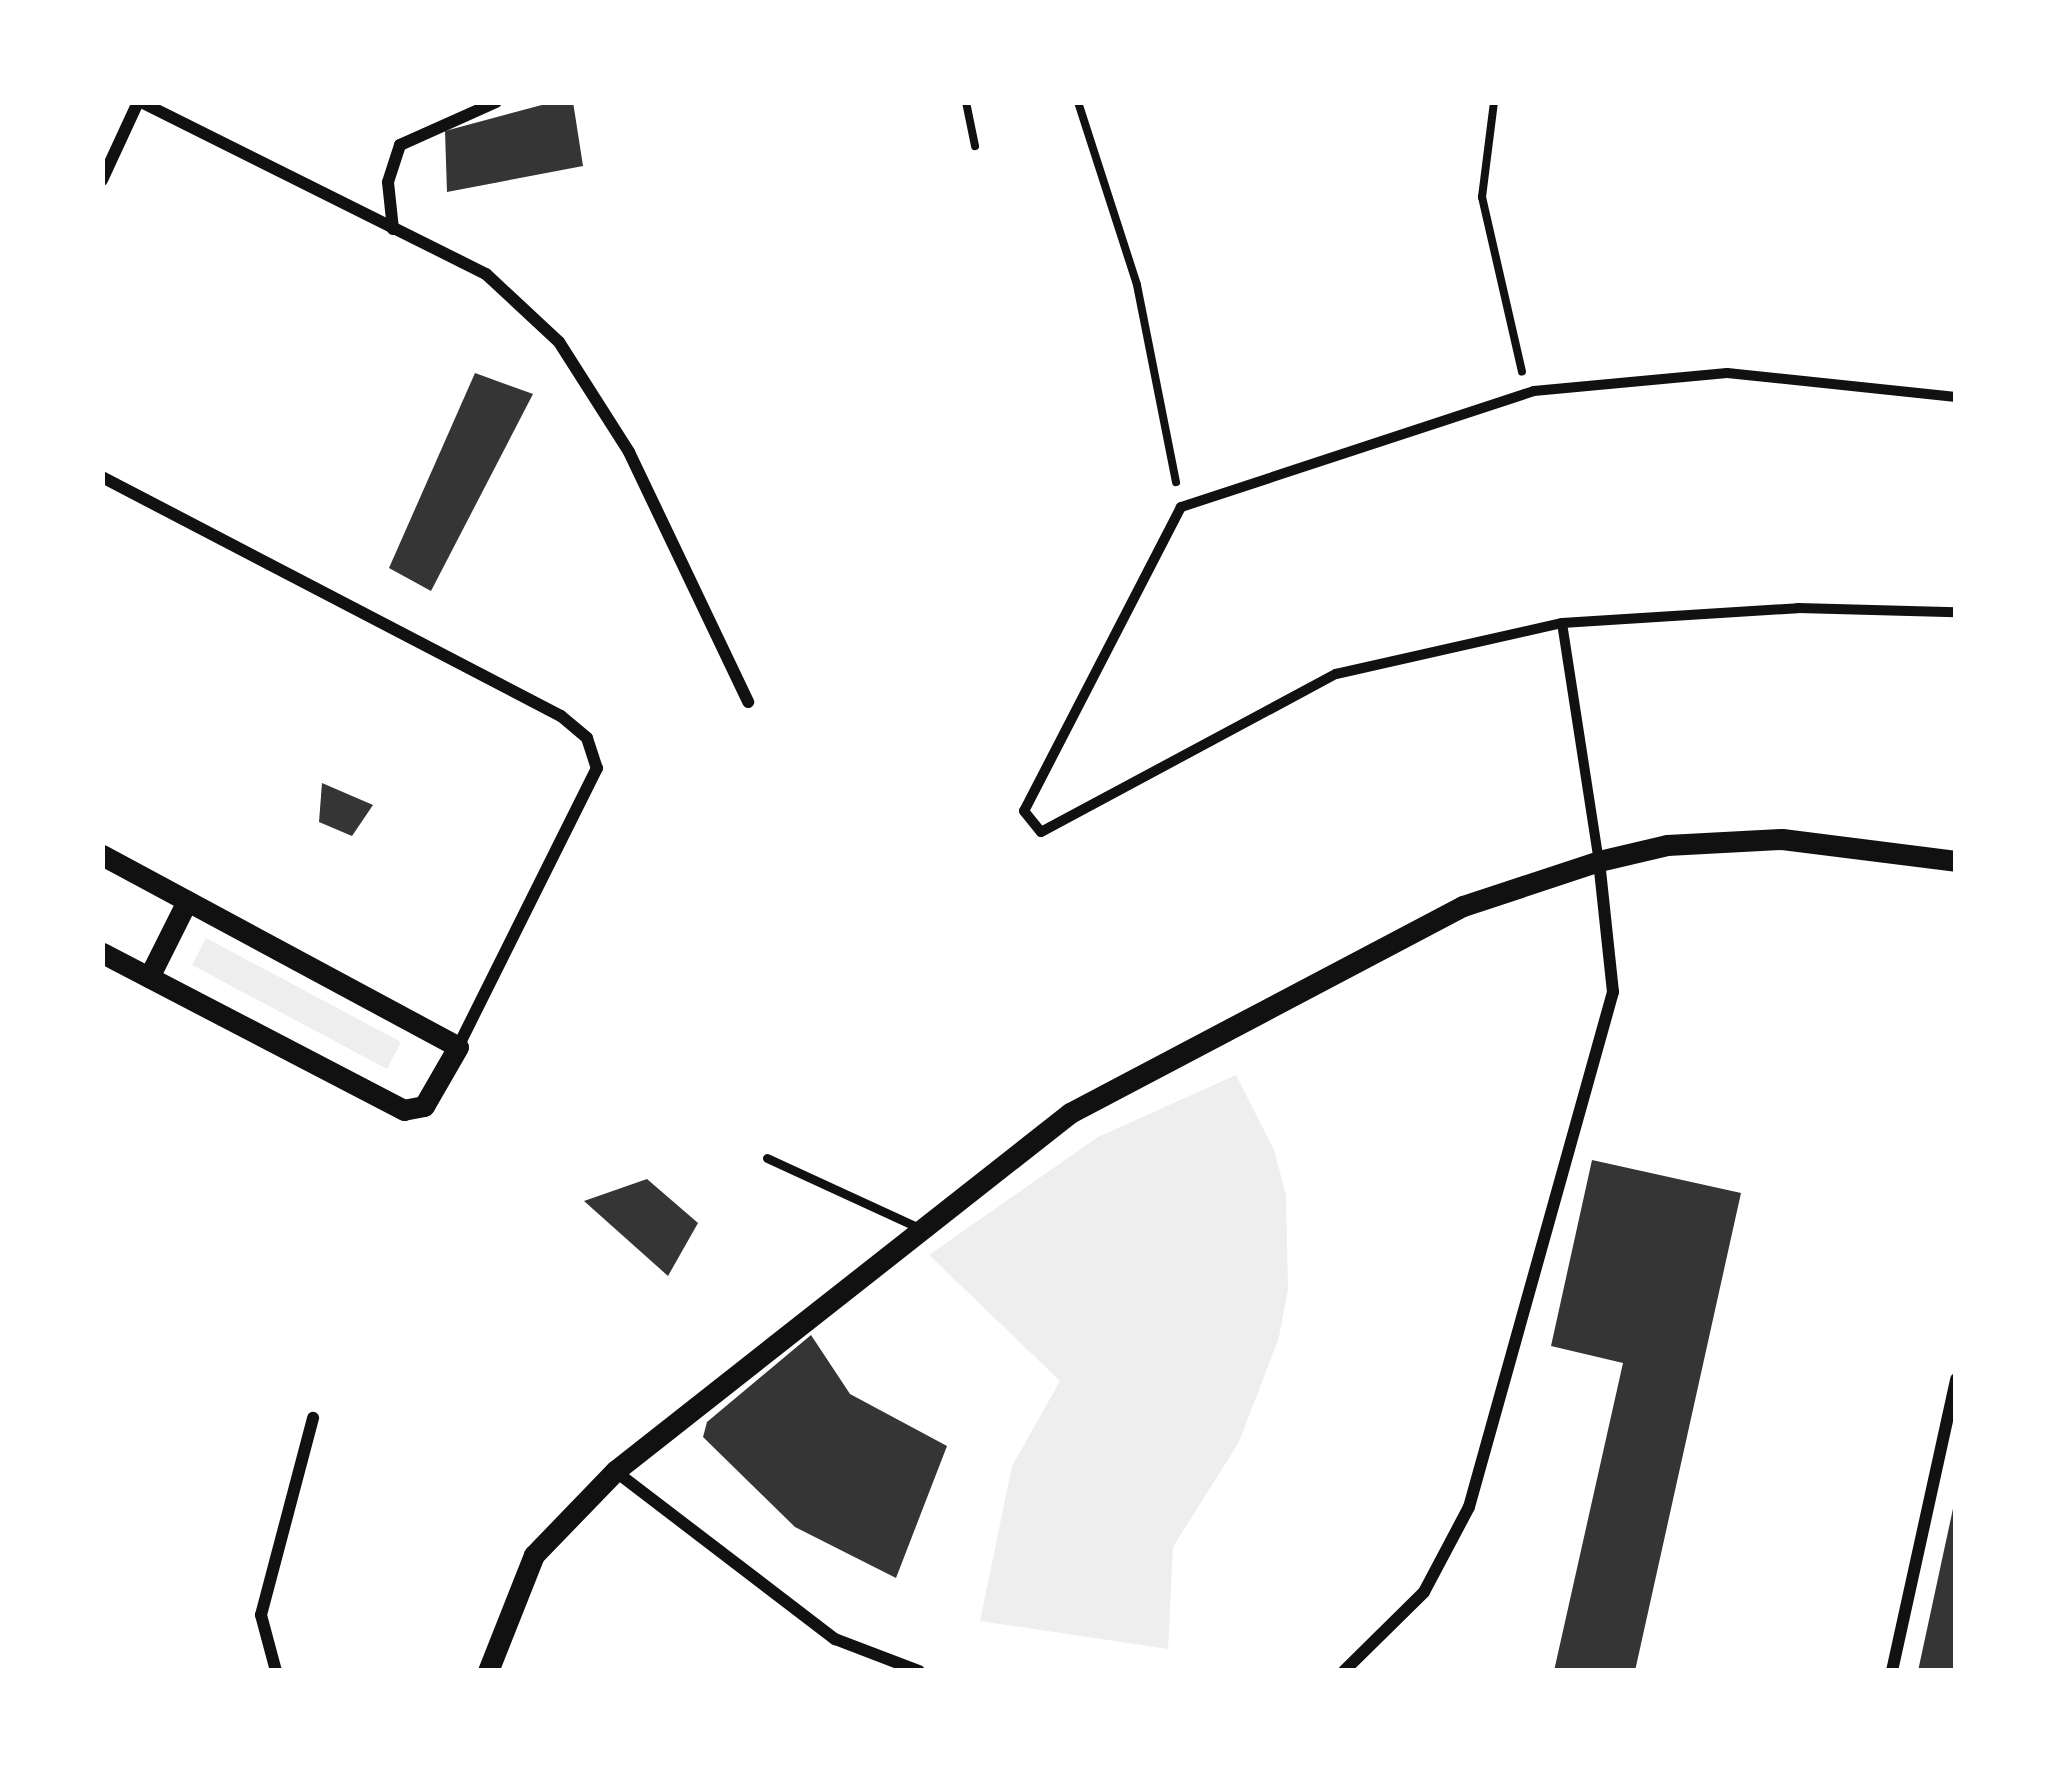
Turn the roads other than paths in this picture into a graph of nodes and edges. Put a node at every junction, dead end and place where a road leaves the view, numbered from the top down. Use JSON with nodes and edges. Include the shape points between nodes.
{"nodes":[{"id":1,"x":140,"y":102,"type":"edge"},
{"id":2,"x":496,"y":102,"type":"edge"},
{"id":3,"x":102,"y":180,"type":"edge"},
{"id":4,"x":393,"y":229,"type":"junction"},
{"id":5,"x":1956,"y":397,"type":"edge"},
{"id":6,"x":102,"y":477,"type":"edge"},
{"id":7,"x":1956,"y":612,"type":"edge"},
{"id":8,"x":1562,"y":623,"type":"junction"},
{"id":9,"x":748,"y":702,"type":"dead end"},
{"id":10,"x":102,"y":855,"type":"edge"},
{"id":11,"x":1599,"y":861,"type":"junction"},
{"id":12,"x":1956,"y":861,"type":"edge"},
{"id":13,"x":187,"y":901,"type":"junction"},
{"id":14,"x":102,"y":953,"type":"edge"},
{"id":15,"x":149,"y":977,"type":"junction"},
{"id":16,"x":458,"y":1047,"type":"junction"},
{"id":17,"x":767,"y":1158,"type":"dead end"},
{"id":18,"x":919,"y":1228,"type":"junction"},
{"id":19,"x":1956,"y":1379,"type":"edge"},
{"id":20,"x":313,"y":1418,"type":"dead end"},
{"id":21,"x":615,"y":1472,"type":"junction"},
{"id":22,"x":276,"y":1671,"type":"edge"},
{"id":23,"x":488,"y":1671,"type":"edge"},
{"id":24,"x":919,"y":1671,"type":"edge"},
{"id":25,"x":1344,"y":1671,"type":"edge"},
{"id":26,"x":1892,"y":1671,"type":"edge"}],
"edges":[{"from":1,"to":3,"type":"street"},
{"from":1,"to":4,"type":"street"},
{"from":2,"to":4,"type":"street","via":[[400,145],[388,182]]},
{"from":4,"to":9,"type":"street","via":[[486,274],[559,342],[629,452]]},
{"from":5,"to":8,"type":"street","via":[[1727,373],[1527,392],[1181,507],[1024,811],[1041,832],[1336,674]]},
{"from":6,"to":16,"type":"street","via":[[561,716],[586,738],[597,768]]},
{"from":7,"to":8,"type":"street","via":[[1798,608]]},
{"from":8,"to":11,"type":"street"},
{"from":10,"to":13,"type":"street"},
{"from":11,"to":12,"type":"street","via":[[1667,845],[1782,839]]},
{"from":11,"to":18,"type":"street","via":[[1463,906],[1070,1114]]},
{"from":11,"to":25,"type":"street","via":[[1612,992],[1469,1507],[1424,1592]]},
{"from":13,"to":15,"type":"street"},
{"from":13,"to":16,"type":"street"},
{"from":14,"to":15,"type":"street"},
{"from":15,"to":16,"type":"street","via":[[404,1110],[424,1106]]},
{"from":17,"to":18,"type":"lane"},
{"from":18,"to":21,"type":"street"},
{"from":19,"to":26,"type":"street"},
{"from":20,"to":22,"type":"street","via":[[261,1616]]},
{"from":21,"to":23,"type":"street","via":[[534,1555]]},
{"from":21,"to":24,"type":"street","via":[[835,1639]]}]}
